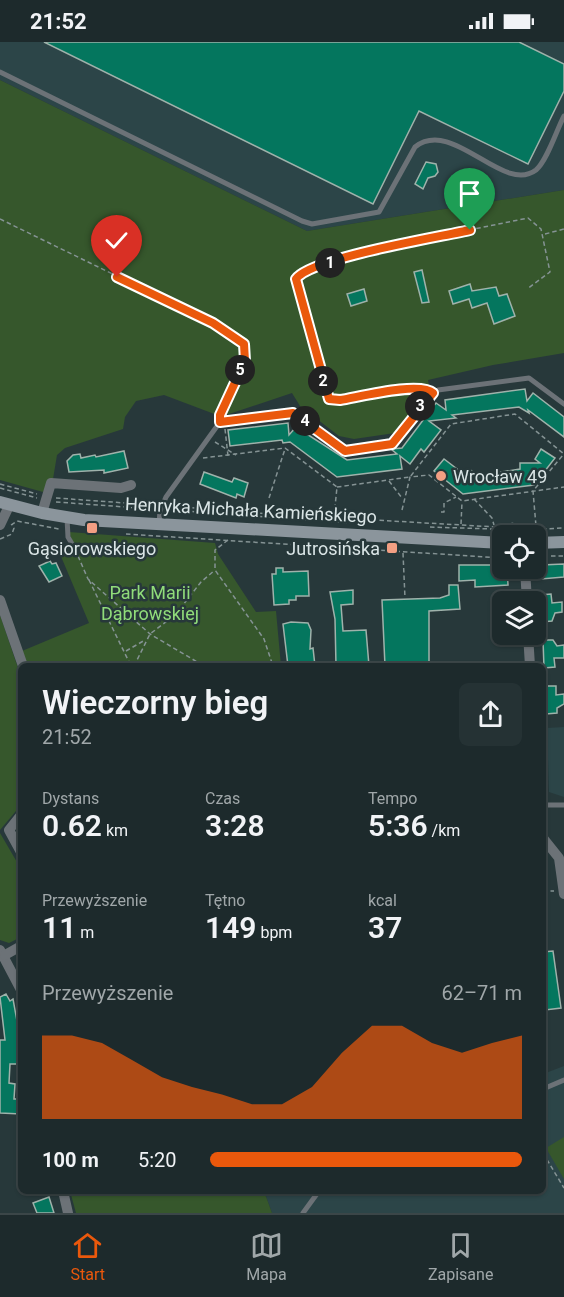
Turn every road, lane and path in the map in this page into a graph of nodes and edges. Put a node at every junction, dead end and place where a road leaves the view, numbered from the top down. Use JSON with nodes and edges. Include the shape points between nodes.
{"nodes":[{"id":1,"x":0,"y":72,"type":"edge"},
{"id":2,"x":564,"y":116,"type":"edge"},
{"id":3,"x":0,"y":219,"type":"edge"},
{"id":4,"x":564,"y":229,"type":"edge"},
{"id":5,"x":543,"y":234,"type":"junction"},
{"id":6,"x":528,"y":289,"type":"dead end"},
{"id":7,"x":433,"y":393,"type":"junction"},
{"id":8,"x":564,"y":404,"type":"edge"},
{"id":9,"x":222,"y":423,"type":"junction"},
{"id":10,"x":212,"y":440,"type":"dead end"},
{"id":11,"x":285,"y":448,"type":"junction"},
{"id":12,"x":228,"y":450,"type":"junction"},
{"id":13,"x":564,"y":454,"type":"edge"},
{"id":14,"x":236,"y":455,"type":"junction"},
{"id":15,"x":228,"y":456,"type":"junction"},
{"id":16,"x":199,"y":459,"type":"dead end"},
{"id":17,"x":410,"y":477,"type":"junction"},
{"id":18,"x":388,"y":480,"type":"junction"},
{"id":19,"x":0,"y":484,"type":"edge"},
{"id":20,"x":131,"y":484,"type":"dead end"},
{"id":21,"x":338,"y":487,"type":"junction"},
{"id":22,"x":564,"y":487,"type":"edge"},
{"id":23,"x":0,"y":488,"type":"edge"},
{"id":24,"x":533,"y":491,"type":"junction"},
{"id":25,"x":42,"y":496,"type":"dead end"},
{"id":26,"x":457,"y":497,"type":"junction"},
{"id":27,"x":268,"y":498,"type":"dead end"},
{"id":28,"x":474,"y":498,"type":"junction"},
{"id":29,"x":41,"y":499,"type":"dead end"},
{"id":30,"x":403,"y":499,"type":"junction"},
{"id":31,"x":462,"y":501,"type":"junction"},
{"id":32,"x":4,"y":504,"type":"edge"},
{"id":33,"x":158,"y":505,"type":"dead end"},
{"id":34,"x":165,"y":506,"type":"dead end"},
{"id":35,"x":156,"y":509,"type":"dead end"},
{"id":36,"x":164,"y":509,"type":"dead end"},
{"id":37,"x":402,"y":510,"type":"dead end"},
{"id":38,"x":441,"y":512,"type":"dead end"},
{"id":39,"x":42,"y":513,"type":"junction"},
{"id":40,"x":334,"y":517,"type":"junction"},
{"id":41,"x":8,"y":524,"type":"edge"},
{"id":42,"x":66,"y":524,"type":"junction"},
{"id":43,"x":358,"y":524,"type":"dead end"},
{"id":44,"x":158,"y":525,"type":"junction"},
{"id":45,"x":460,"y":525,"type":"junction"},
{"id":46,"x":495,"y":525,"type":"edge"},
{"id":47,"x":536,"y":525,"type":"edge"},
{"id":48,"x":433,"y":527,"type":"dead end"},
{"id":49,"x":492,"y":527,"type":"edge"},
{"id":50,"x":564,"y":528,"type":"edge"},
{"id":51,"x":546,"y":532,"type":"edge"},
{"id":52,"x":564,"y":532,"type":"edge"},
{"id":53,"x":127,"y":534,"type":"dead end"},
{"id":54,"x":546,"y":535,"type":"edge"},
{"id":55,"x":0,"y":539,"type":"edge"},
{"id":56,"x":228,"y":540,"type":"junction"},
{"id":57,"x":492,"y":542,"type":"edge"},
{"id":58,"x":564,"y":542,"type":"edge"},
{"id":59,"x":75,"y":549,"type":"joint"},
{"id":60,"x":403,"y":552,"type":"junction"},
{"id":61,"x":564,"y":555,"type":"edge"},
{"id":62,"x":546,"y":556,"type":"edge"},
{"id":63,"x":492,"y":557,"type":"edge"},
{"id":64,"x":215,"y":570,"type":"junction"},
{"id":65,"x":88,"y":579,"type":"junction"},
{"id":66,"x":405,"y":598,"type":"dead end"},
{"id":67,"x":0,"y":600,"type":"edge"},
{"id":68,"x":150,"y":633,"type":"junction"},
{"id":69,"x":147,"y":638,"type":"junction"},
{"id":70,"x":529,"y":645,"type":"edge"},
{"id":71,"x":125,"y":652,"type":"junction"},
{"id":72,"x":21,"y":663,"type":"edge"},
{"id":73,"x":131,"y":663,"type":"edge"},
{"id":74,"x":134,"y":663,"type":"edge"},
{"id":75,"x":199,"y":663,"type":"edge"},
{"id":76,"x":272,"y":663,"type":"edge"},
{"id":77,"x":530,"y":663,"type":"edge"},
{"id":78,"x":564,"y":805,"type":"edge"},
{"id":79,"x":546,"y":806,"type":"edge"},
{"id":80,"x":18,"y":819,"type":"edge"},
{"id":81,"x":546,"y":841,"type":"edge"},
{"id":82,"x":18,"y":846,"type":"edge"},
{"id":83,"x":562,"y":858,"type":"edge"},
{"id":84,"x":564,"y":894,"type":"edge"},
{"id":85,"x":18,"y":947,"type":"edge"},
{"id":86,"x":2,"y":952,"type":"edge"},
{"id":87,"x":18,"y":984,"type":"edge"},
{"id":88,"x":564,"y":1080,"type":"edge"},
{"id":89,"x":546,"y":1088,"type":"edge"},
{"id":90,"x":546,"y":1158,"type":"edge"},
{"id":91,"x":564,"y":1188,"type":"edge"},
{"id":92,"x":64,"y":1194,"type":"edge"},
{"id":93,"x":317,"y":1194,"type":"edge"},
{"id":94,"x":68,"y":1213,"type":"edge"},
{"id":95,"x":303,"y":1213,"type":"edge"}],
"edges":[{"from":1,"to":2,"type":"lane","via":[[312,224],[379,212],[416,147],[425,140],[441,139],[516,175],[530,173],[540,166]]},
{"from":3,"to":9,"type":"path","via":[[240,339],[245,361],[220,415]]},
{"from":4,"to":5,"type":"path"},
{"from":5,"to":6,"type":"path","via":[[550,272]]},
{"from":5,"to":7,"type":"path","via":[[537,223],[524,219],[369,251],[305,270],[298,276],[295,282],[329,399],[415,388]]},
{"from":7,"to":8,"type":"lane","via":[[529,378]]},
{"from":7,"to":9,"type":"lane","via":[[392,444],[345,451],[293,413]]},
{"from":9,"to":12,"type":"path"},
{"from":9,"to":44,"type":"lane","via":[[166,497]]},
{"from":10,"to":12,"type":"path"},
{"from":11,"to":14,"type":"path"},
{"from":11,"to":21,"type":"path"},
{"from":11,"to":27,"type":"path"},
{"from":12,"to":14,"type":"path"},
{"from":12,"to":15,"type":"path"},
{"from":13,"to":17,"type":"path","via":[[515,414],[451,424]]},
{"from":13,"to":24,"type":"path"},
{"from":14,"to":15,"type":"path"},
{"from":15,"to":16,"type":"path"},
{"from":17,"to":18,"type":"path"},
{"from":17,"to":26,"type":"path","via":[[429,476]]},
{"from":17,"to":30,"type":"path"},
{"from":18,"to":21,"type":"path"},
{"from":18,"to":30,"type":"path"},
{"from":19,"to":25,"type":"path"},
{"from":20,"to":39,"type":"street","via":[[121,488],[51,483]]},
{"from":21,"to":40,"type":"path"},
{"from":22,"to":24,"type":"path"},
{"from":23,"to":29,"type":"path"},
{"from":24,"to":28,"type":"path"},
{"from":24,"to":47,"type":"path"},
{"from":26,"to":31,"type":"path"},
{"from":26,"to":38,"type":"path","via":[[444,503]]},
{"from":28,"to":31,"type":"path"},
{"from":28,"to":46,"type":"path"},
{"from":30,"to":37,"type":"path"},
{"from":31,"to":45,"type":"path"},
{"from":32,"to":39,"type":"street","name":"Henryka Michała Kamieńskiego"},
{"from":32,"to":41,"type":"street"},
{"from":33,"to":35,"type":"path","via":[[110,506],[48,499]]},
{"from":34,"to":40,"type":"path"},
{"from":36,"to":43,"type":"path"},
{"from":39,"to":42,"type":"street","name":"Henryka Michała Kamieńskiego"},
{"from":40,"to":45,"type":"path"},
{"from":41,"to":42,"type":"path"},
{"from":41,"to":55,"type":"path","via":[[13,532]]},
{"from":42,"to":44,"type":"street","name":"Henryka Michała Kamieńskiego"},
{"from":42,"to":59,"type":"lane"},
{"from":44,"to":57,"type":"street","name":"Henryka Michała Kamieńskiego"},
{"from":45,"to":49,"type":"path"},
{"from":48,"to":52,"type":"path","via":[[492,529],[511,523],[545,532]]},
{"from":50,"to":51,"type":"path"},
{"from":53,"to":56,"type":"path"},
{"from":54,"to":58,"type":"street"},
{"from":56,"to":60,"type":"path"},
{"from":56,"to":64,"type":"path","via":[[215,550]]},
{"from":59,"to":65,"type":"path"},
{"from":60,"to":63,"type":"path"},
{"from":60,"to":66,"type":"path"},
{"from":61,"to":62,"type":"path"},
{"from":64,"to":68,"type":"path","via":[[174,615]]},
{"from":64,"to":76,"type":"path","via":[[264,639]]},
{"from":65,"to":68,"type":"path"},
{"from":65,"to":71,"type":"path"},
{"from":67,"to":72,"type":"street"},
{"from":68,"to":69,"type":"path"},
{"from":68,"to":75,"type":"path"},
{"from":69,"to":71,"type":"path"},
{"from":69,"to":74,"type":"path"},
{"from":70,"to":77,"type":"street"},
{"from":71,"to":73,"type":"path"},
{"from":78,"to":79,"type":"lane"},
{"from":80,"to":82,"type":"street","via":[[9,830]]},
{"from":81,"to":83,"type":"street"},
{"from":83,"to":84,"type":"street"},
{"from":85,"to":86,"type":"street"},
{"from":86,"to":87,"type":"street"},
{"from":88,"to":89,"type":"lane"},
{"from":90,"to":91,"type":"path"},
{"from":92,"to":94,"type":"street"},
{"from":93,"to":95,"type":"lane"}]}
